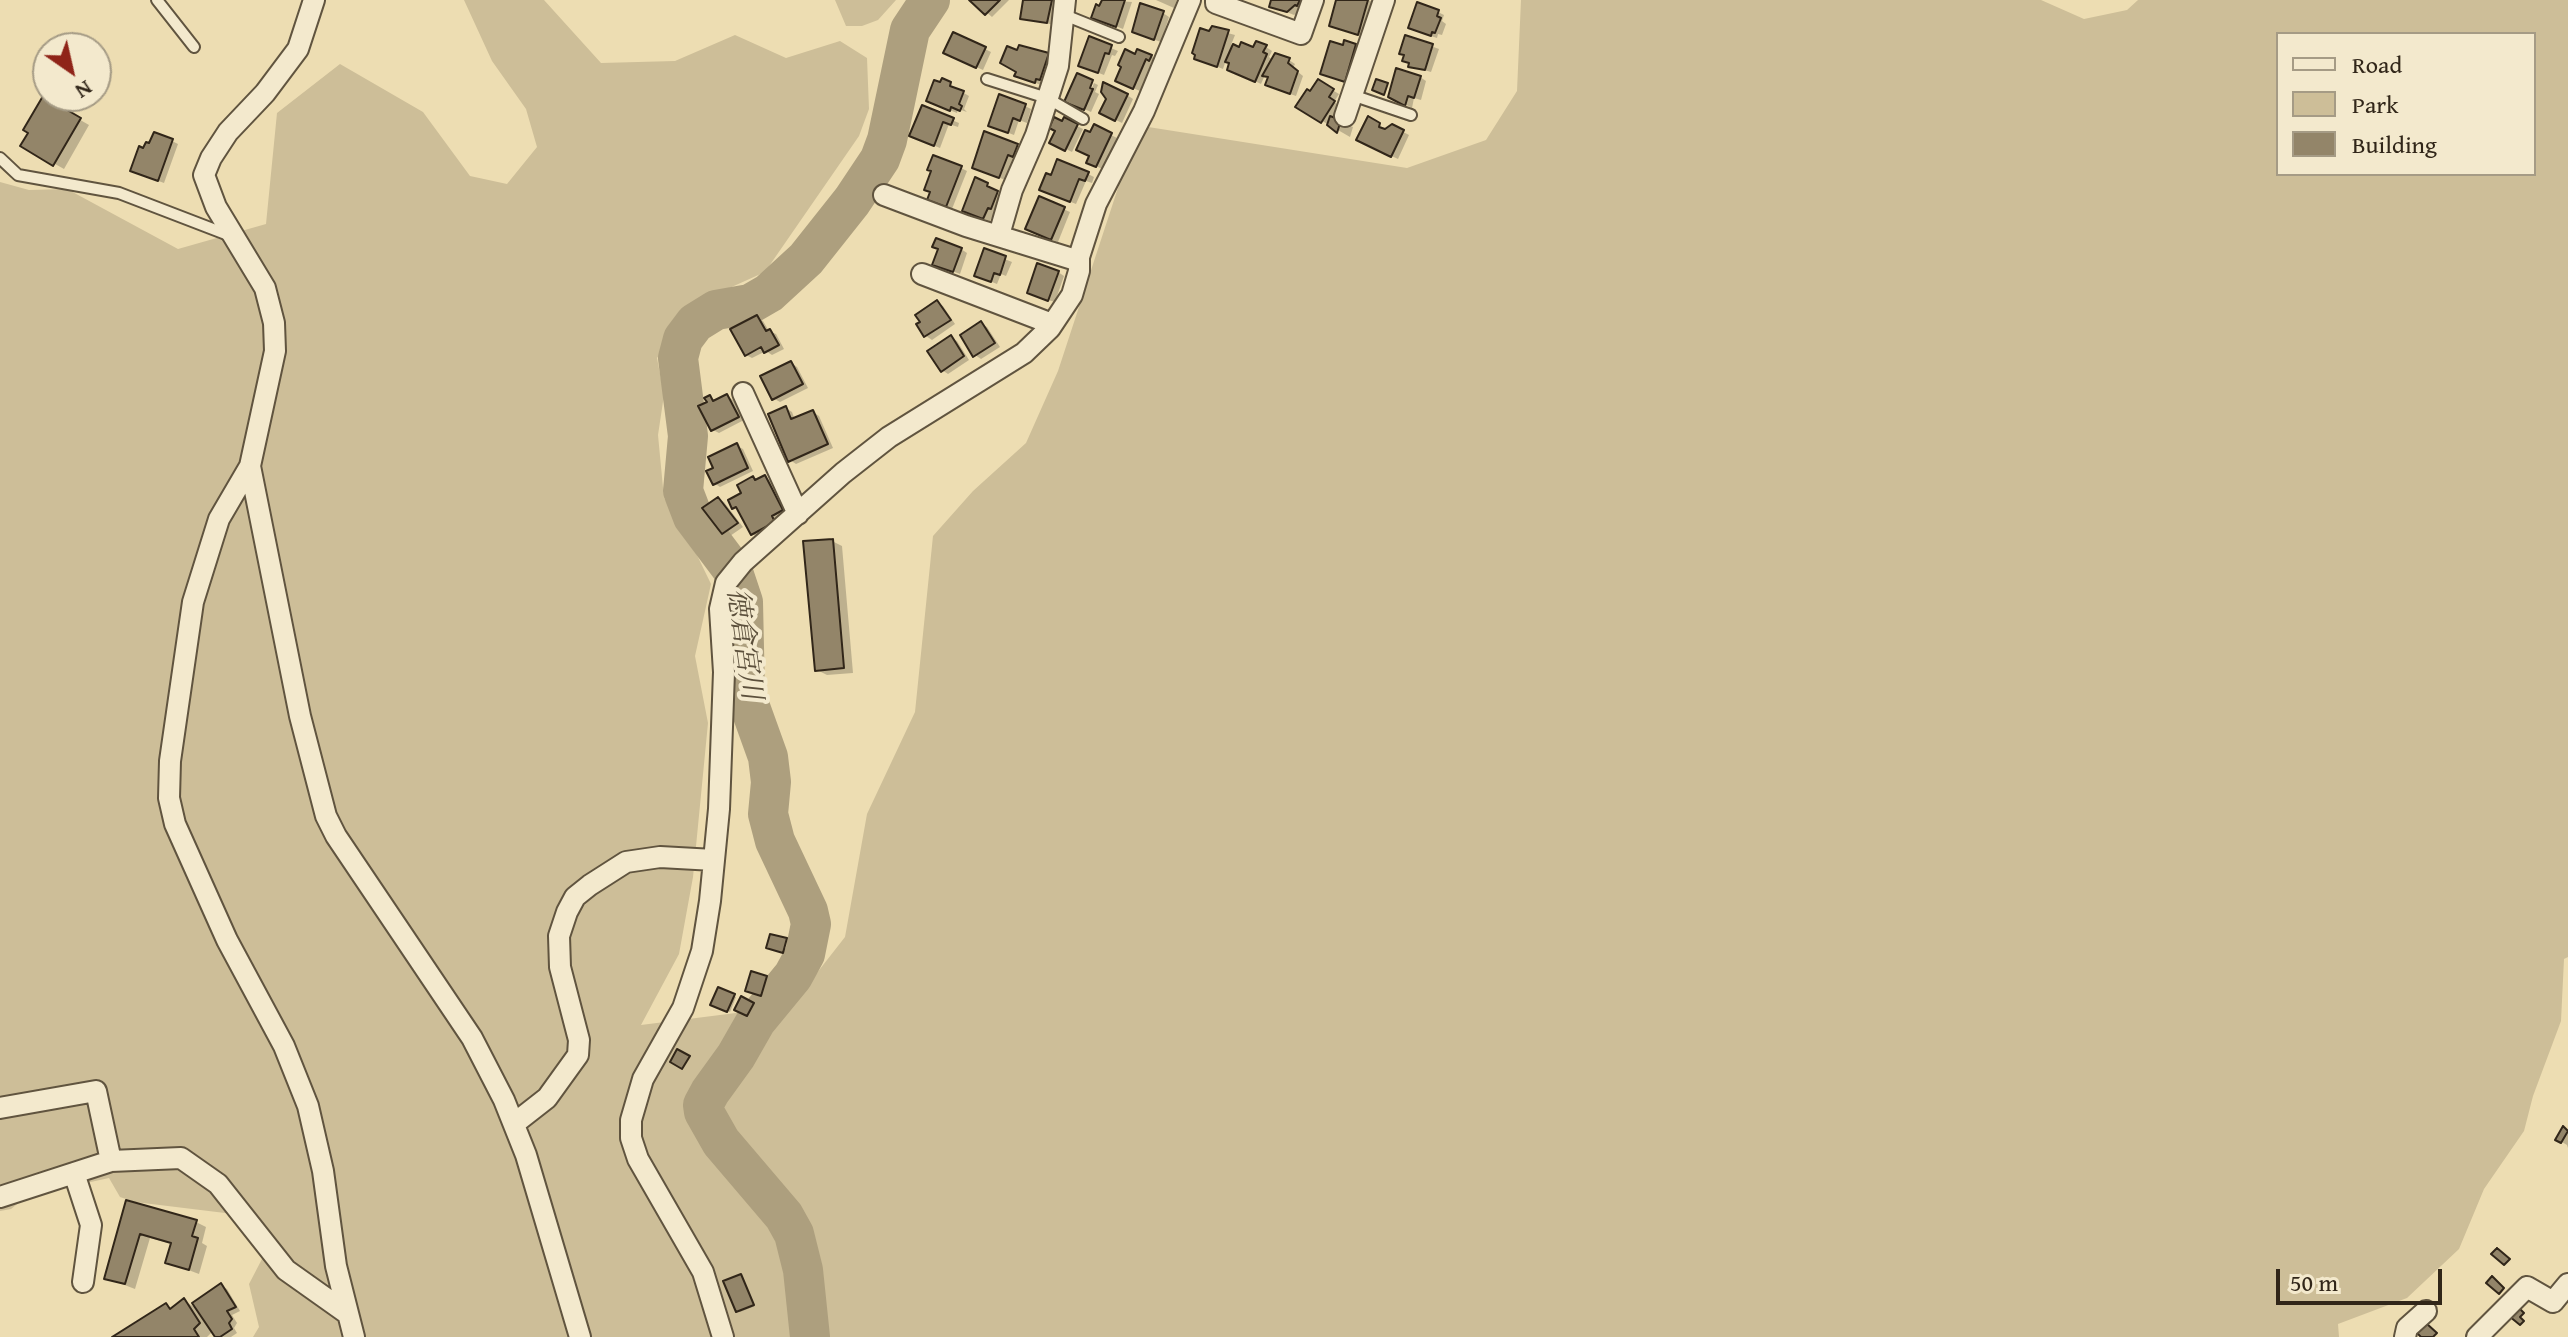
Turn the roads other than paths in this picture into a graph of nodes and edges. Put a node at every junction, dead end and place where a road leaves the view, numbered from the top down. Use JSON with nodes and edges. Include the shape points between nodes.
{"nodes":[{"id":1,"x":157,"y":0,"type":"edge"},
{"id":2,"x":314,"y":0,"type":"edge"},
{"id":3,"x":1190,"y":0,"type":"edge"},
{"id":4,"x":1216,"y":0,"type":"edge"},
{"id":5,"x":1313,"y":0,"type":"edge"},
{"id":6,"x":1384,"y":0,"type":"edge"},
{"id":7,"x":1063,"y":7,"type":"edge"},
{"id":8,"x":1119,"y":37,"type":"dead end"},
{"id":9,"x":194,"y":47,"type":"dead end"},
{"id":10,"x":987,"y":79,"type":"dead end"},
{"id":11,"x":1352,"y":94,"type":"junction"},
{"id":12,"x":1047,"y":98,"type":"junction"},
{"id":13,"x":1411,"y":115,"type":"dead end"},
{"id":14,"x":1345,"y":116,"type":"dead end"},
{"id":15,"x":1083,"y":119,"type":"dead end"},
{"id":16,"x":0,"y":158,"type":"edge"},
{"id":17,"x":884,"y":195,"type":"dead end"},
{"id":18,"x":999,"y":235,"type":"junction"},
{"id":19,"x":236,"y":238,"type":"junction"},
{"id":20,"x":1079,"y":261,"type":"junction"},
{"id":21,"x":922,"y":274,"type":"dead end"},
{"id":22,"x":1052,"y":324,"type":"junction"},
{"id":23,"x":743,"y":393,"type":"dead end"},
{"id":24,"x":250,"y":466,"type":"junction"},
{"id":25,"x":798,"y":514,"type":"junction"},
{"id":26,"x":714,"y":860,"type":"junction"},
{"id":27,"x":0,"y":1108,"type":"edge"},
{"id":28,"x":515,"y":1123,"type":"junction"},
{"id":29,"x":111,"y":1161,"type":"junction"},
{"id":30,"x":74,"y":1173,"type":"junction"},
{"id":31,"x":0,"y":1197,"type":"edge"},
{"id":32,"x":83,"y":1282,"type":"dead end"},
{"id":33,"x":2568,"y":1284,"type":"edge"},
{"id":34,"x":2426,"y":1311,"type":"dead end"},
{"id":35,"x":348,"y":1314,"type":"junction"},
{"id":36,"x":354,"y":1337,"type":"edge"},
{"id":37,"x":580,"y":1337,"type":"edge"},
{"id":38,"x":723,"y":1337,"type":"edge"},
{"id":39,"x":2405,"y":1337,"type":"edge"},
{"id":40,"x":2477,"y":1337,"type":"edge"}],
"edges":[{"from":1,"to":9,"type":"lane"},
{"from":2,"to":19,"type":"street","via":[[298,49],[228,132],[204,175]]},
{"from":3,"to":20,"type":"street","via":[[1144,111],[1096,204]]},
{"from":4,"to":5,"type":"street","via":[[1301,34]]},
{"from":6,"to":11,"type":"street"},
{"from":7,"to":8,"type":"lane"},
{"from":7,"to":12,"type":"street","via":[[1059,61]]},
{"from":10,"to":12,"type":"lane"},
{"from":11,"to":13,"type":"lane"},
{"from":11,"to":14,"type":"street"},
{"from":12,"to":15,"type":"lane"},
{"from":12,"to":18,"type":"street"},
{"from":16,"to":19,"type":"lane","via":[[18,175],[119,193]]},
{"from":17,"to":18,"type":"street"},
{"from":18,"to":20,"type":"street"},
{"from":19,"to":24,"type":"street","via":[[265,288],[274,323],[275,351]]},
{"from":20,"to":22,"type":"street","via":[[1072,295]]},
{"from":21,"to":22,"type":"street"},
{"from":22,"to":25,"type":"street","via":[[1024,353],[889,437]]},
{"from":23,"to":25,"type":"street"},
{"from":24,"to":28,"type":"street","via":[[300,716],[326,816],[472,1038]]},
{"from":24,"to":35,"type":"street","via":[[219,519],[193,602],[170,761],[170,811],[308,1106]]},
{"from":25,"to":26,"type":"street","via":[[726,583],[720,609],[724,687]]},
{"from":26,"to":28,"type":"street","via":[[660,857],[626,862],[575,897],[559,936],[578,1055],[547,1098]]},
{"from":26,"to":38,"type":"street","via":[[702,951],[683,1008],[639,1091],[631,1138],[703,1272]]},
{"from":27,"to":29,"type":"street","via":[[96,1091]]},
{"from":28,"to":37,"type":"street"},
{"from":29,"to":30,"type":"street"},
{"from":29,"to":35,"type":"street","via":[[181,1158],[218,1184],[286,1270]]},
{"from":30,"to":31,"type":"street"},
{"from":30,"to":32,"type":"street","via":[[91,1225]]},
{"from":33,"to":40,"type":"street","via":[[2553,1302],[2527,1287]]},
{"from":34,"to":39,"type":"street","via":[[2407,1328]]},
{"from":35,"to":36,"type":"street"}]}
